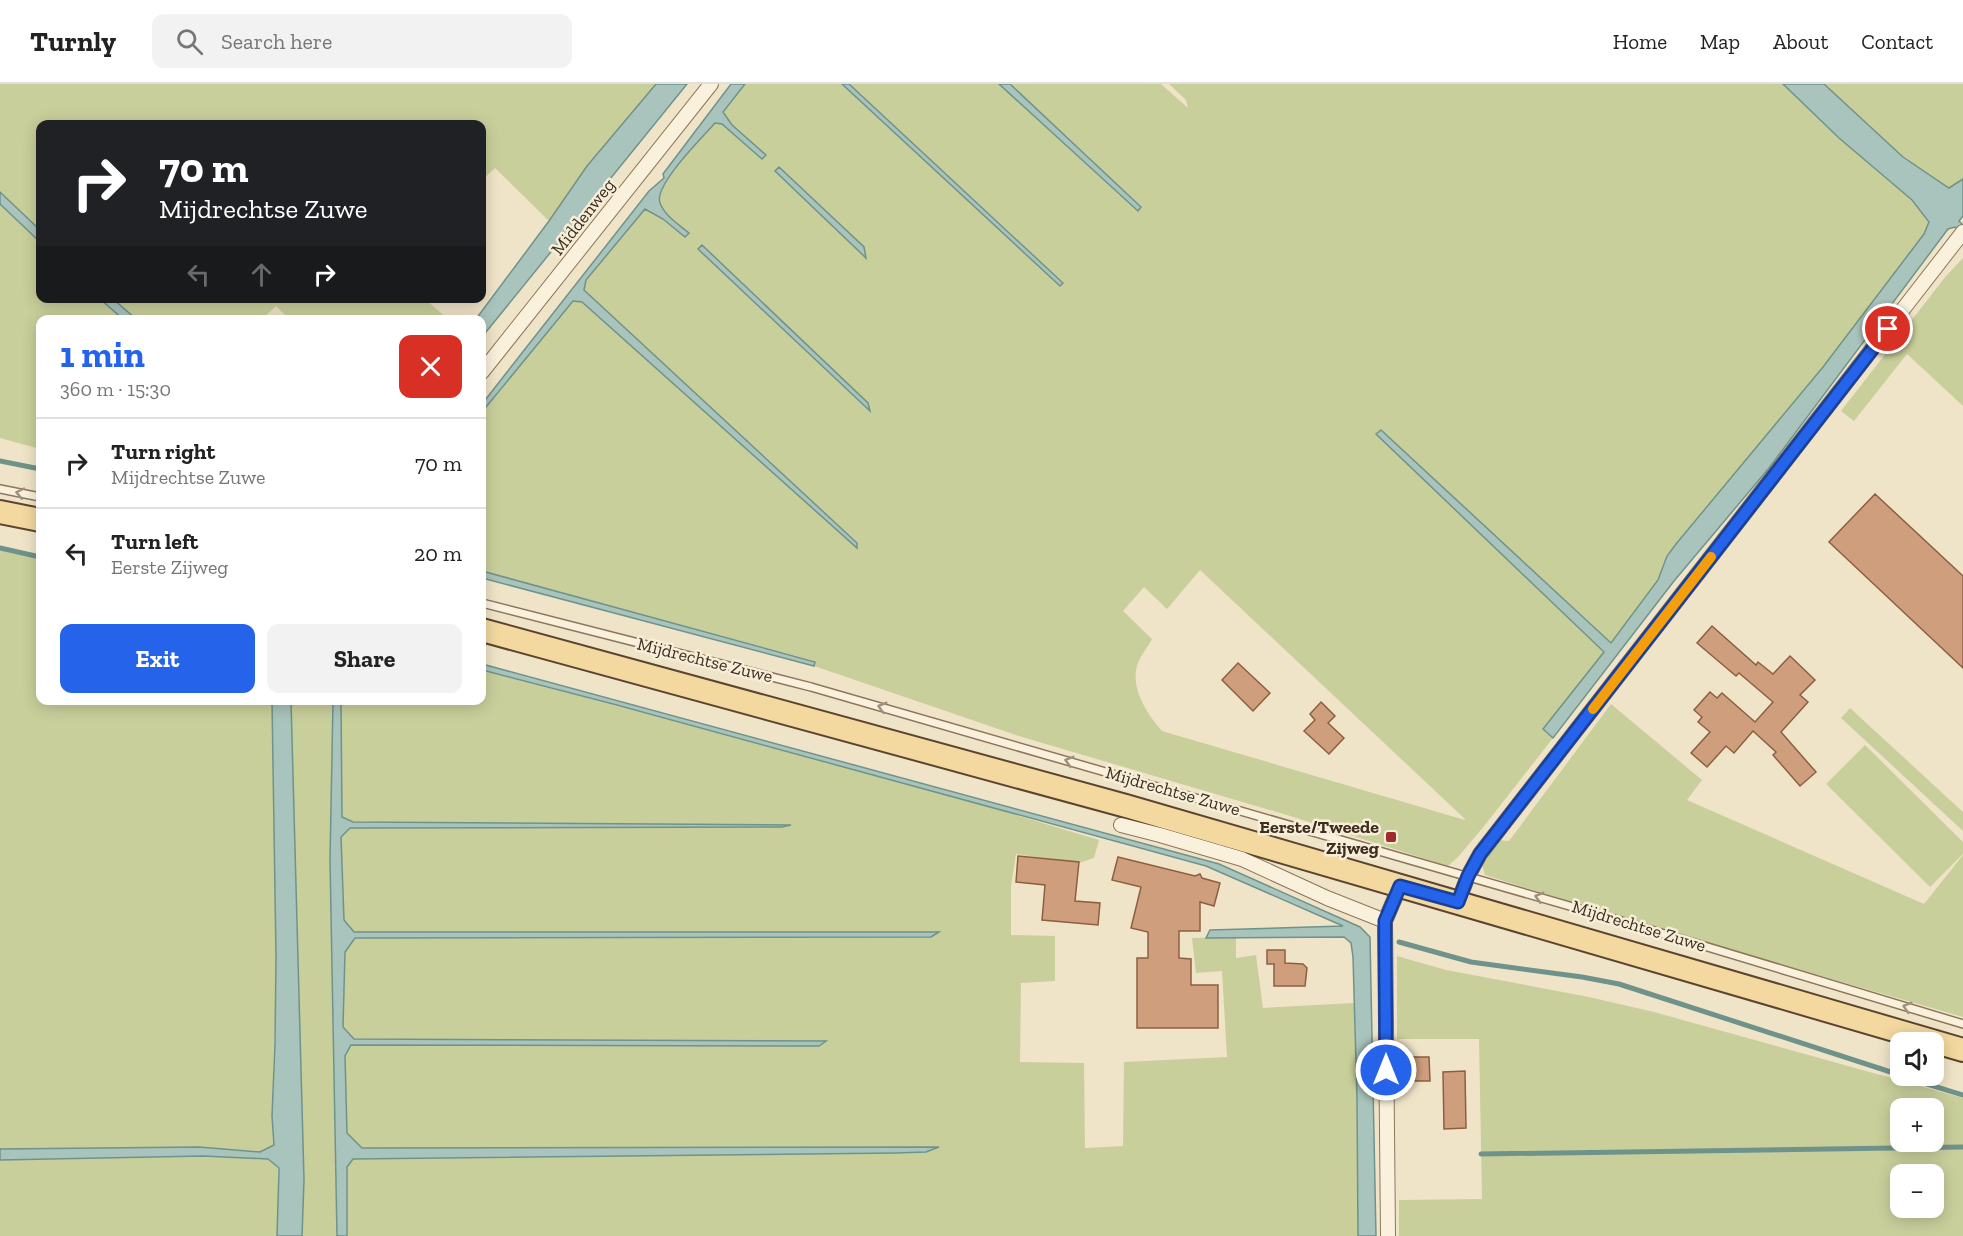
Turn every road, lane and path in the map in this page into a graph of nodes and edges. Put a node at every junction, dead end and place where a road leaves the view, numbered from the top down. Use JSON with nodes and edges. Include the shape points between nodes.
{"nodes":[{"id":1,"x":711,"y":84,"type":"edge"},
{"id":2,"x":1962,"y":234,"type":"edge"},
{"id":3,"x":486,"y":367,"type":"edge"},
{"id":4,"x":0,"y":489,"type":"edge"},
{"id":5,"x":36,"y":496,"type":"edge"},
{"id":6,"x":0,"y":512,"type":"edge"},
{"id":7,"x":36,"y":519,"type":"edge"},
{"id":8,"x":486,"y":604,"type":"edge"},
{"id":9,"x":486,"y":631,"type":"edge"},
{"id":10,"x":1121,"y":825,"type":"dead end"},
{"id":11,"x":1468,"y":876,"type":"junction"},
{"id":12,"x":1400,"y":886,"type":"junction"},
{"id":13,"x":1458,"y":902,"type":"junction"},
{"id":14,"x":1385,"y":921,"type":"junction"},
{"id":15,"x":1963,"y":1024,"type":"edge"},
{"id":16,"x":1963,"y":1050,"type":"edge"},
{"id":17,"x":1388,"y":1236,"type":"edge"}],
"edges":[{"from":1,"to":3,"type":"street","name":"Middenweg"},
{"from":2,"to":11,"type":"street","via":[[1487,845]]},
{"from":5,"to":4,"type":"lane","one_way":true},
{"from":6,"to":7,"type":"main road"},
{"from":11,"to":8,"type":"lane","name":"Mijdrechtse Zuwe","one_way":true,"via":[[811,687]]},
{"from":9,"to":12,"type":"main road","name":"Mijdrechtse Zuwe","via":[[1104,800]]},
{"from":10,"to":14,"type":"street","via":[[1242,859]]},
{"from":11,"to":13,"type":"street"},
{"from":15,"to":11,"type":"lane","name":"Mijdrechtse Zuwe","one_way":true},
{"from":12,"to":13,"type":"main road","name":"Mijdrechtse Zuwe"},
{"from":12,"to":14,"type":"street"},
{"from":13,"to":16,"type":"main road","name":"Mijdrechtse Zuwe"},
{"from":14,"to":17,"type":"street"}]}
